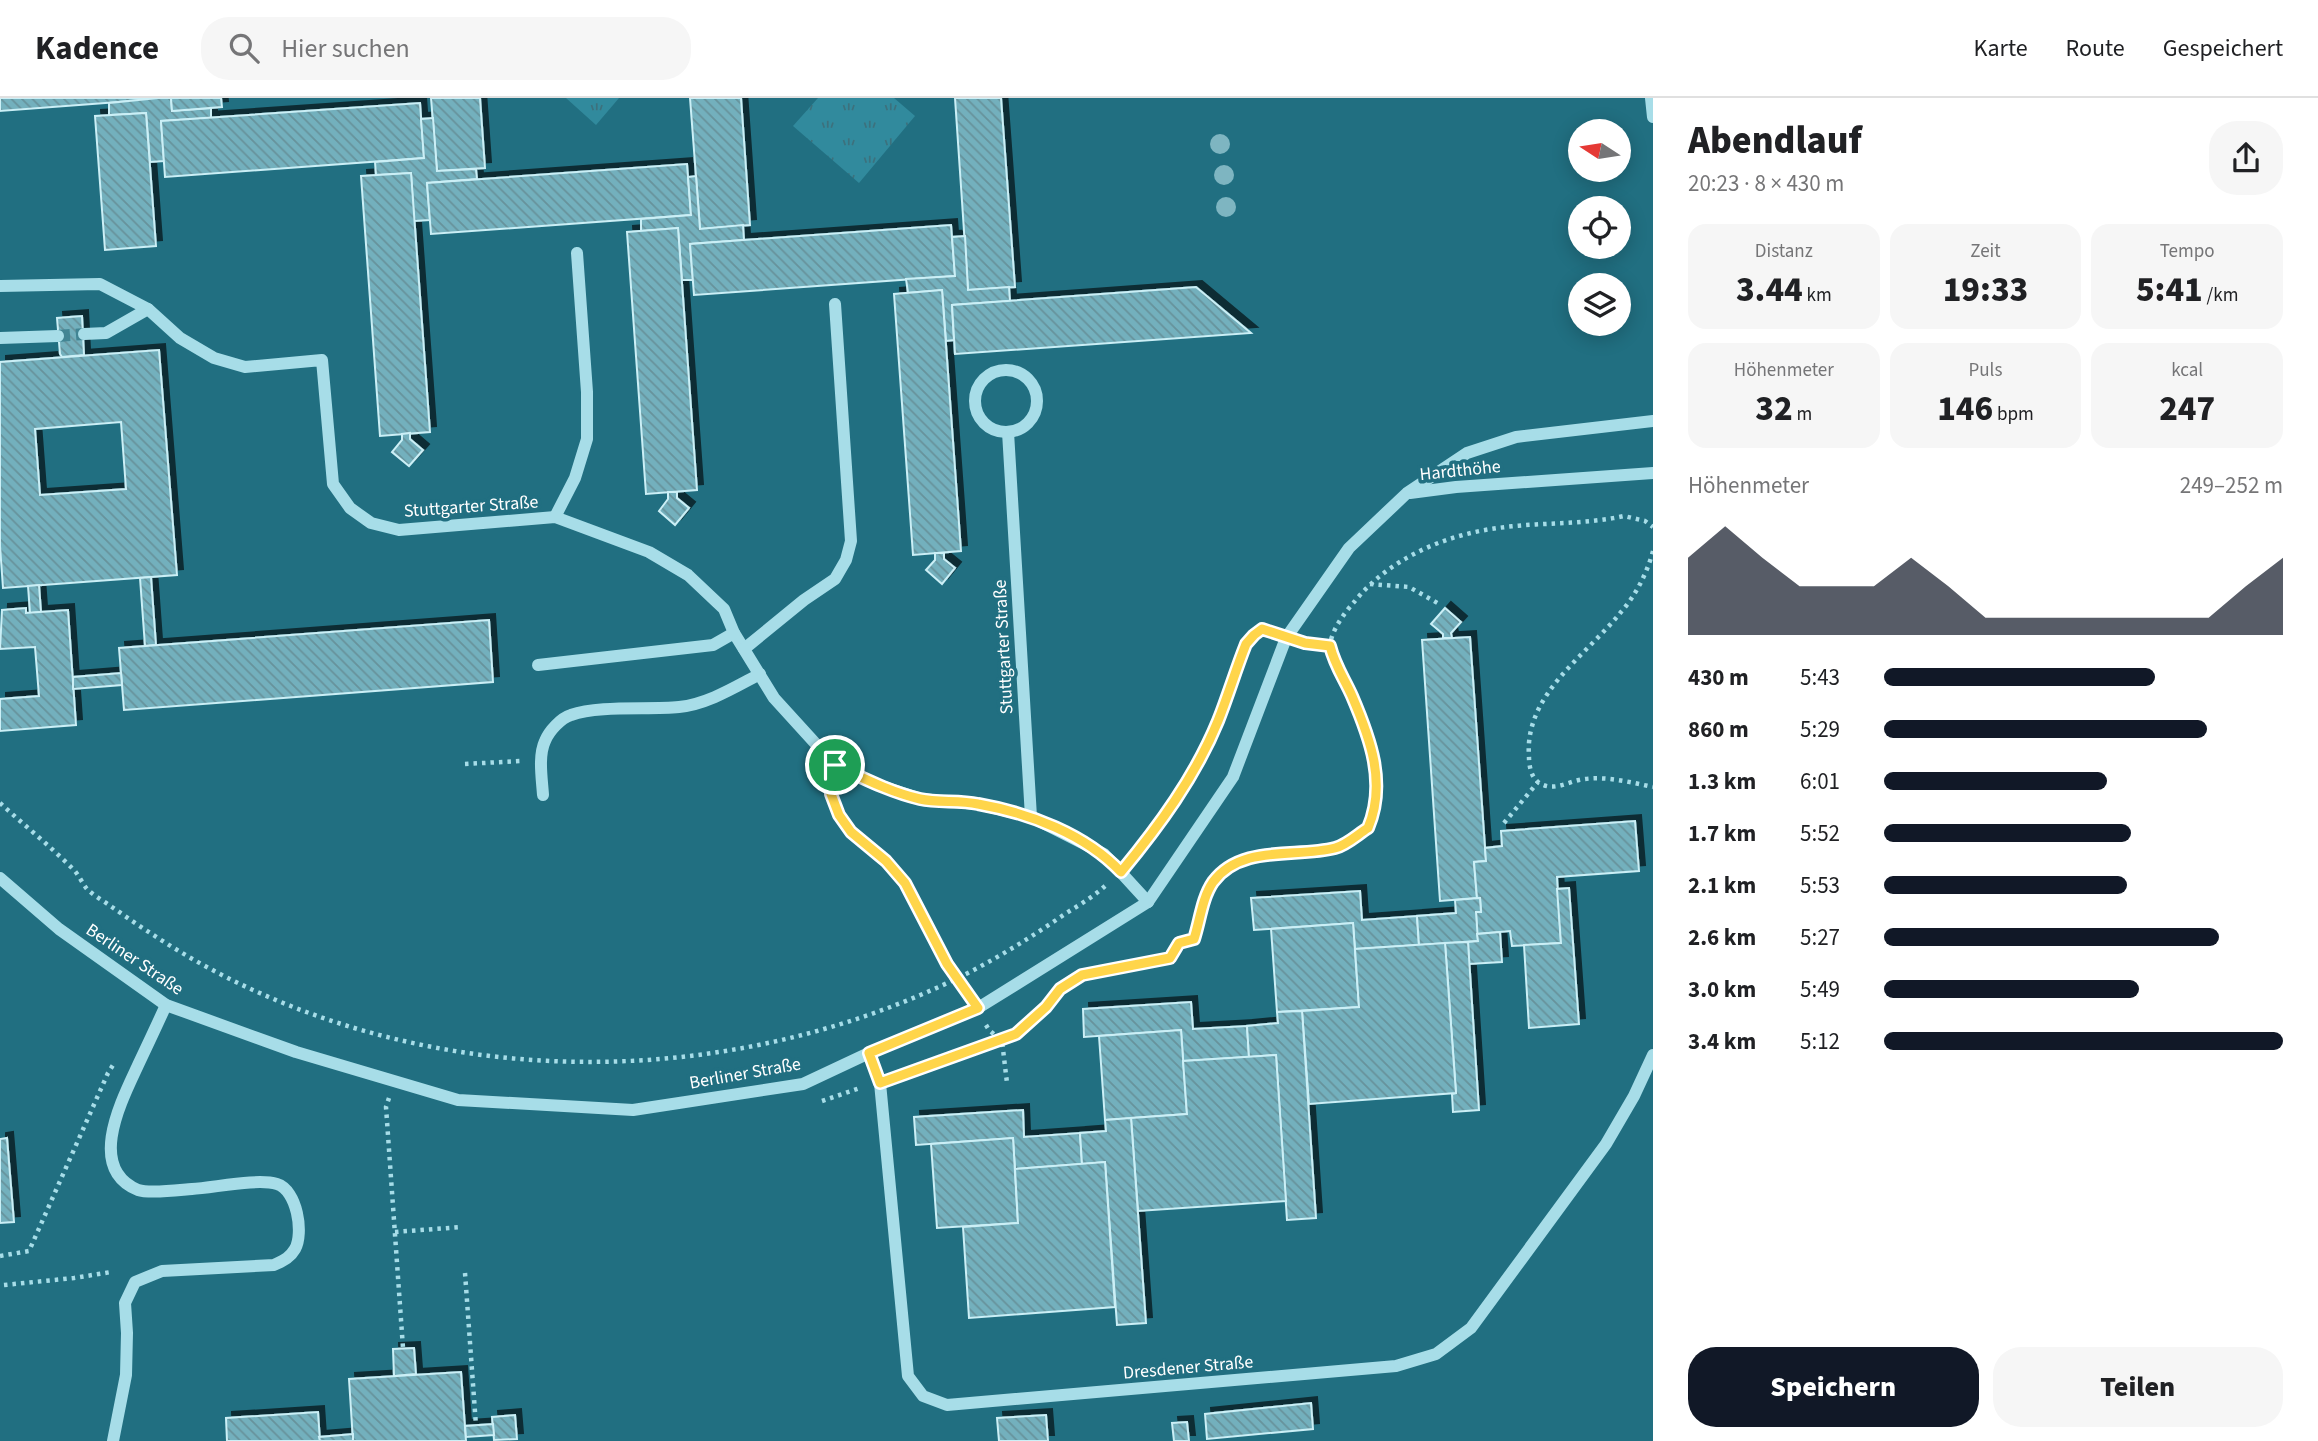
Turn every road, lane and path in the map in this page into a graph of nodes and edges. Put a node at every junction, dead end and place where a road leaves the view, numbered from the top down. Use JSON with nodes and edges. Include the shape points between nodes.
{"nodes":[{"id":1,"x":1651,"y":98,"type":"edge"},
{"id":2,"x":1653,"y":117,"type":"edge"},
{"id":3,"x":578,"y":253,"type":"dead end"},
{"id":4,"x":0,"y":286,"type":"edge"},
{"id":5,"x":835,"y":304,"type":"dead end"},
{"id":6,"x":148,"y":309,"type":"junction"},
{"id":7,"x":83,"y":334,"type":"tunnel mouth"},
{"id":8,"x":58,"y":336,"type":"tunnel mouth"},
{"id":9,"x":0,"y":338,"type":"edge"},
{"id":10,"x":1653,"y":421,"type":"edge"},
{"id":11,"x":1008,"y":432,"type":"junction"},
{"id":12,"x":1653,"y":473,"type":"edge"},
{"id":13,"x":1407,"y":494,"type":"junction"},
{"id":14,"x":555,"y":517,"type":"junction"},
{"id":15,"x":1653,"y":527,"type":"edge"},
{"id":16,"x":1653,"y":551,"type":"edge"},
{"id":17,"x":1369,"y":584,"type":"junction"},
{"id":18,"x":1441,"y":605,"type":"dead end"},
{"id":19,"x":734,"y":634,"type":"junction"},
{"id":20,"x":1286,"y":638,"type":"junction"},
{"id":21,"x":1330,"y":646,"type":"junction"},
{"id":22,"x":744,"y":649,"type":"junction"},
{"id":23,"x":538,"y":664,"type":"dead end"},
{"id":24,"x":760,"y":674,"type":"junction"},
{"id":25,"x":542,"y":759,"type":"junction"},
{"id":26,"x":465,"y":764,"type":"dead end"},
{"id":27,"x":835,"y":765,"type":"junction"},
{"id":28,"x":1538,"y":782,"type":"junction"},
{"id":29,"x":1653,"y":787,"type":"edge"},
{"id":30,"x":543,"y":795,"type":"dead end"},
{"id":31,"x":0,"y":803,"type":"edge"},
{"id":32,"x":1031,"y":817,"type":"junction"},
{"id":33,"x":1504,"y":823,"type":"dead end"},
{"id":34,"x":1121,"y":872,"type":"junction"},
{"id":35,"x":0,"y":878,"type":"edge"},
{"id":36,"x":1148,"y":902,"type":"junction"},
{"id":37,"x":958,"y":978,"type":"junction"},
{"id":38,"x":166,"y":1005,"type":"junction"},
{"id":39,"x":978,"y":1008,"type":"junction"},
{"id":40,"x":1002,"y":1041,"type":"junction"},
{"id":41,"x":869,"y":1053,"type":"junction"},
{"id":42,"x":1653,"y":1055,"type":"edge"},
{"id":43,"x":137,"y":1068,"type":"junction"},
{"id":44,"x":395,"y":1081,"type":"junction"},
{"id":45,"x":880,"y":1083,"type":"junction"},
{"id":46,"x":1007,"y":1083,"type":"dead end"},
{"id":47,"x":810,"y":1104,"type":"dead end"},
{"id":48,"x":461,"y":1227,"type":"dead end"},
{"id":49,"x":395,"y":1231,"type":"junction"},
{"id":50,"x":0,"y":1256,"type":"edge"},
{"id":51,"x":111,"y":1272,"type":"dead end"},
{"id":52,"x":465,"y":1273,"type":"dead end"},
{"id":53,"x":4,"y":1285,"type":"dead end"},
{"id":54,"x":403,"y":1349,"type":"dead end"},
{"id":55,"x":476,"y":1426,"type":"dead end"},
{"id":56,"x":113,"y":1441,"type":"edge"}],
"edges":[{"from":1,"to":2,"type":"lane"},
{"from":3,"to":14,"type":"lane","name":"Stuttgarter Straße","via":[[587,439],[575,478]]},
{"from":4,"to":6,"type":"lane","name":"Stuttgarter Straße","via":[[100,284]]},
{"from":5,"to":22,"type":"lane","via":[[851,524],[848,550],[835,579]]},
{"from":6,"to":7,"type":"lane","via":[[106,332]]},
{"from":6,"to":14,"type":"lane","name":"Stuttgarter Straße","via":[[180,338],[214,358],[245,367],[322,360],[333,484],[350,508],[371,523],[399,530]]},
{"from":8,"to":9,"type":"lane"},
{"from":10,"to":13,"type":"lane","name":"Hardthöhe","via":[[1516,437],[1467,453]]},
{"from":11,"to":11,"type":"lane","via":[[1026,425],[1034,415],[1036,393],[1023,375],[1000,370],[980,384],[974,404],[989,427]]},
{"from":11,"to":32,"type":"lane","name":"Stuttgarter Straße"},
{"from":12,"to":13,"type":"lane","name":"Hardthöhe"},
{"from":13,"to":20,"type":"lane","name":"Berliner Straße","via":[[1349,548]]},
{"from":14,"to":19,"type":"lane","name":"Stuttgarter Straße","via":[[649,552],[688,575],[724,609]]},
{"from":15,"to":17,"type":"path","via":[[1645,520],[1624,516],[1496,528],[1421,551]]},
{"from":16,"to":28,"type":"path","via":[[1639,586],[1621,613],[1541,703],[1528,746]]},
{"from":17,"to":18,"type":"path","via":[[1409,587]]},
{"from":17,"to":21,"type":"path","via":[[1349,609]]},
{"from":19,"to":22,"type":"lane","name":"Stuttgarter Straße"},
{"from":19,"to":23,"type":"lane","via":[[713,645]]},
{"from":20,"to":21,"type":"path"},
{"from":20,"to":34,"type":"path","via":[[1262,629],[1246,644],[1195,767]]},
{"from":20,"to":36,"type":"lane","name":"Berliner Straße","via":[[1233,777]]},
{"from":21,"to":40,"type":"path","via":[[1372,753],[1377,797],[1368,828],[1338,847],[1237,862],[1213,882],[1194,939],[1179,943],[1170,958],[1082,975],[1060,989],[1027,1026]]},
{"from":22,"to":24,"type":"lane","name":"Stuttgarter Straße"},
{"from":24,"to":25,"type":"lane","via":[[682,706],[569,715],[544,742]]},
{"from":24,"to":27,"type":"lane","name":"Stuttgarter Straße","via":[[774,698]]},
{"from":25,"to":26,"type":"path"},
{"from":25,"to":30,"type":"lane"},
{"from":27,"to":32,"type":"lane","name":"Stuttgarter Straße","via":[[921,799],[977,804]]},
{"from":27,"to":37,"type":"path","via":[[831,794],[839,815],[905,883]]},
{"from":28,"to":29,"type":"path","via":[[1555,787],[1612,778]]},
{"from":28,"to":33,"type":"path"},
{"from":31,"to":37,"type":"path","via":[[76,872],[87,889],[160,940],[308,1013],[416,1044],[506,1059],[654,1060],[750,1047],[838,1026]]},
{"from":32,"to":34,"type":"lane","name":"Stuttgarter Straße","via":[[1104,854]]},
{"from":34,"to":36,"type":"lane","name":"Stuttgarter Straße"},
{"from":34,"to":37,"type":"path","via":[[1025,942]]},
{"from":35,"to":38,"type":"lane","name":"Berliner Straße","via":[[59,929]]},
{"from":36,"to":39,"type":"lane","name":"Berliner Straße"},
{"from":37,"to":39,"type":"path"},
{"from":38,"to":43,"type":"lane"},
{"from":38,"to":44,"type":"lane","name":"Berliner Straße","via":[[296,1052]]},
{"from":39,"to":40,"type":"path","via":[[989,1030]]},
{"from":39,"to":41,"type":"lane","name":"Berliner Straße"},
{"from":40,"to":45,"type":"path"},
{"from":40,"to":46,"type":"path"},
{"from":41,"to":44,"type":"lane","name":"Berliner Straße","via":[[803,1084],[633,1110],[458,1100]]},
{"from":41,"to":45,"type":"lane","name":"Dresdener Straße"},
{"from":42,"to":45,"type":"lane","name":"Dresdener Straße","via":[[1634,1096],[1582,1177],[1471,1328],[1436,1354],[1396,1366],[947,1405],[923,1396],[908,1376]]},
{"from":43,"to":50,"type":"path","via":[[119,1062],[112,1067],[29,1251]]},
{"from":43,"to":56,"type":"lane","via":[[117,1108],[112,1135],[112,1161],[120,1178],[141,1191],[277,1184],[289,1191],[298,1220],[296,1247],[274,1265],[162,1271],[135,1282],[125,1303],[126,1375]]},
{"from":44,"to":49,"type":"path","via":[[386,1107]]},
{"from":45,"to":47,"type":"path"},
{"from":48,"to":49,"type":"path"},
{"from":49,"to":54,"type":"path"},
{"from":51,"to":53,"type":"path"},
{"from":52,"to":55,"type":"path"}]}
